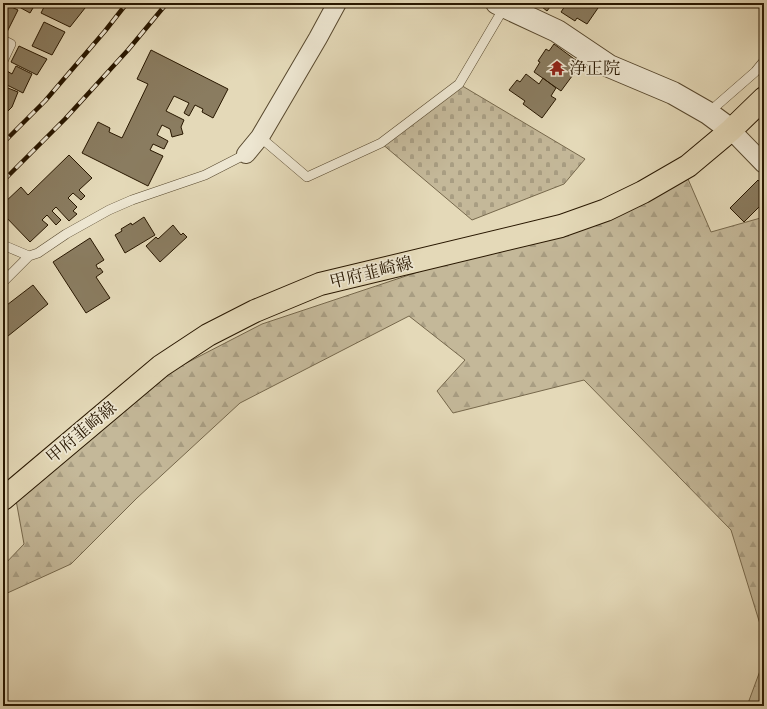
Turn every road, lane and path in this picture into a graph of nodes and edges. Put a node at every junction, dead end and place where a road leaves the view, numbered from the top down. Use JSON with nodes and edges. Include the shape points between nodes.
{"nodes":[{"id":1,"x":337,"y":3,"type":"edge"},
{"id":2,"x":503,"y":4,"type":"edge"},
{"id":3,"x":3,"y":40,"type":"edge"},
{"id":4,"x":3,"y":61,"type":"edge"},
{"id":5,"x":764,"y":61,"type":"edge"},
{"id":6,"x":764,"y":98,"type":"edge"},
{"id":7,"x":708,"y":113,"type":"junction"},
{"id":8,"x":731,"y":130,"type":"junction"},
{"id":9,"x":260,"y":137,"type":"junction"},
{"id":10,"x":246,"y":154,"type":"joint"},
{"id":11,"x":764,"y":164,"type":"edge"},
{"id":12,"x":3,"y":245,"type":"edge"},
{"id":13,"x":29,"y":256,"type":"junction"},
{"id":14,"x":3,"y":282,"type":"edge"},
{"id":15,"x":3,"y":498,"type":"edge"}],
"edges":[{"from":1,"to":9,"type":"street"},
{"from":2,"to":7,"type":"street","via":[[557,31],[609,66],[673,93]]},
{"from":2,"to":9,"type":"lane","via":[[460,84],[382,142],[307,177]]},
{"from":3,"to":4,"type":"lane","via":[[11,44]]},
{"from":5,"to":7,"type":"lane"},
{"from":6,"to":8,"type":"main road","name":"甲府韮崎線"},
{"from":7,"to":8,"type":"street"},
{"from":8,"to":11,"type":"street"},
{"from":8,"to":15,"type":"main road","name":"甲府韮崎線","via":[[688,166],[606,210],[561,226],[320,284],[255,311],[208,335],[161,366]]},
{"from":9,"to":10,"type":"street"},
{"from":10,"to":13,"type":"lane","via":[[205,175],[109,210]]},
{"from":12,"to":13,"type":"lane"},
{"from":13,"to":14,"type":"lane"}]}
